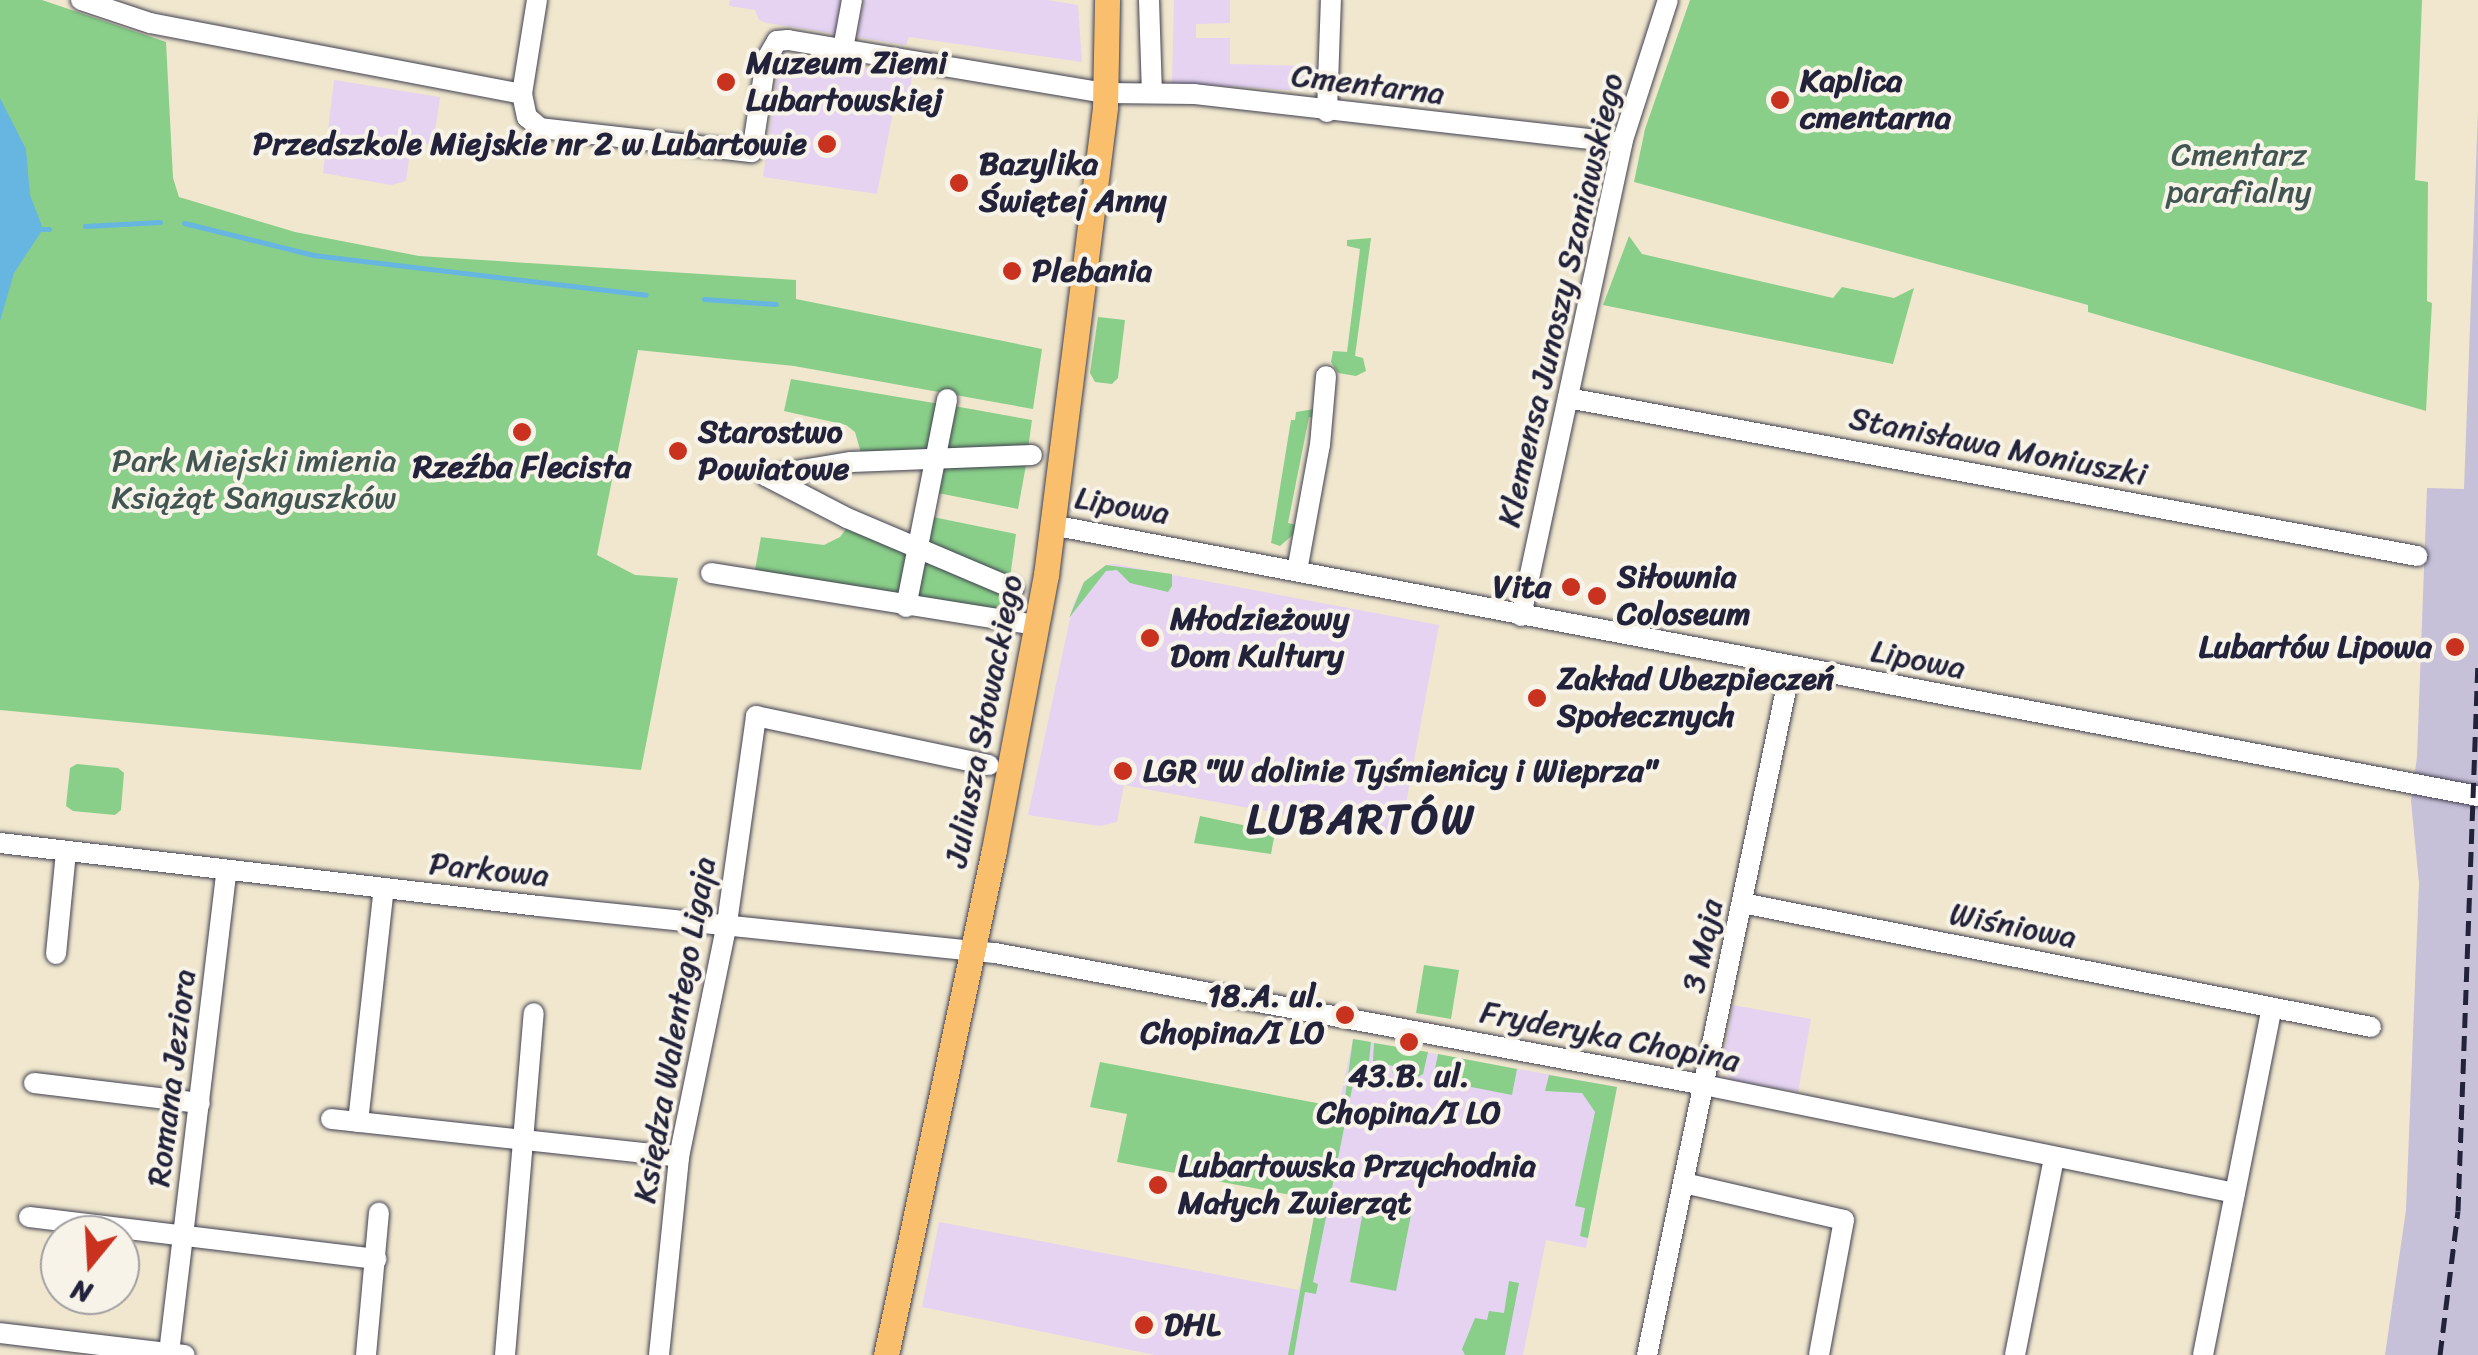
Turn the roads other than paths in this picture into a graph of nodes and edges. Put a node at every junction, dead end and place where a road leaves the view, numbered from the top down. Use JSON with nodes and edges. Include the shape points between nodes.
{"nodes":[{"id":1,"x":81,"y":0,"type":"edge"},
{"id":2,"x":537,"y":0,"type":"edge"},
{"id":3,"x":852,"y":0,"type":"edge"},
{"id":4,"x":1107,"y":0,"type":"edge"},
{"id":5,"x":1149,"y":0,"type":"edge"},
{"id":6,"x":1331,"y":0,"type":"edge"},
{"id":7,"x":1668,"y":0,"type":"edge"},
{"id":8,"x":843,"y":49,"type":"junction"},
{"id":9,"x":1106,"y":93,"type":"junction"},
{"id":10,"x":1152,"y":93,"type":"junction"},
{"id":11,"x":522,"y":94,"type":"junction"},
{"id":12,"x":1327,"y":112,"type":"junction"},
{"id":13,"x":1622,"y":143,"type":"junction"},
{"id":14,"x":1326,"y":376,"type":"dead end"},
{"id":15,"x":1568,"y":398,"type":"junction"},
{"id":16,"x":947,"y":399,"type":"dead end"},
{"id":17,"x":1032,"y":455,"type":"dead end"},
{"id":18,"x":935,"y":459,"type":"junction"},
{"id":19,"x":1052,"y":524,"type":"junction"},
{"id":20,"x":918,"y":549,"type":"junction"},
{"id":21,"x":2417,"y":556,"type":"dead end"},
{"id":22,"x":1297,"y":571,"type":"junction"},
{"id":23,"x":710,"y":572,"type":"dead end"},
{"id":24,"x":1014,"y":589,"type":"dead end"},
{"id":25,"x":906,"y":608,"type":"junction"},
{"id":26,"x":1521,"y":616,"type":"junction"},
{"id":27,"x":1036,"y":625,"type":"junction"},
{"id":28,"x":1790,"y":666,"type":"junction"},
{"id":29,"x":989,"y":764,"type":"dead end"},
{"id":30,"x":2478,"y":796,"type":"edge"},
{"id":31,"x":0,"y":843,"type":"edge"},
{"id":32,"x":66,"y":852,"type":"junction"},
{"id":33,"x":227,"y":870,"type":"junction"},
{"id":34,"x":384,"y":888,"type":"junction"},
{"id":35,"x":1742,"y":904,"type":"junction"},
{"id":36,"x":727,"y":923,"type":"junction"},
{"id":37,"x":972,"y":950,"type":"junction"},
{"id":38,"x":56,"y":954,"type":"dead end"},
{"id":39,"x":2272,"y":1008,"type":"junction"},
{"id":40,"x":534,"y":1013,"type":"dead end"},
{"id":41,"x":2371,"y":1027,"type":"dead end"},
{"id":42,"x":34,"y":1083,"type":"dead end"},
{"id":43,"x":1706,"y":1086,"type":"junction"},
{"id":44,"x":200,"y":1103,"type":"junction"},
{"id":45,"x":331,"y":1119,"type":"dead end"},
{"id":46,"x":358,"y":1122,"type":"junction"},
{"id":47,"x":522,"y":1140,"type":"junction"},
{"id":48,"x":679,"y":1157,"type":"junction"},
{"id":49,"x":2054,"y":1158,"type":"junction"},
{"id":50,"x":1684,"y":1182,"type":"junction"},
{"id":51,"x":2235,"y":1193,"type":"junction"},
{"id":52,"x":379,"y":1214,"type":"dead end"},
{"id":53,"x":29,"y":1218,"type":"dead end"},
{"id":54,"x":183,"y":1237,"type":"junction"},
{"id":55,"x":376,"y":1259,"type":"junction"},
{"id":56,"x":0,"y":1333,"type":"edge"},
{"id":57,"x":177,"y":1354,"type":"edge"},
{"id":58,"x":366,"y":1355,"type":"edge"},
{"id":59,"x":506,"y":1355,"type":"edge"},
{"id":60,"x":659,"y":1355,"type":"edge"},
{"id":61,"x":886,"y":1355,"type":"edge"},
{"id":62,"x":1647,"y":1355,"type":"edge"},
{"id":63,"x":1818,"y":1355,"type":"edge"},
{"id":64,"x":2015,"y":1355,"type":"edge"},
{"id":65,"x":2204,"y":1355,"type":"edge"}],
"edges":[{"from":1,"to":11,"type":"street","via":[[150,23]]},
{"from":2,"to":11,"type":"street"},
{"from":3,"to":8,"type":"street"},
{"from":4,"to":9,"type":"main road","name":"Juliusza Słowackiego"},
{"from":5,"to":10,"type":"street"},
{"from":6,"to":12,"type":"street"},
{"from":7,"to":13,"type":"street","name":"Klemensa Junoszy Szaniawskiego"},
{"from":8,"to":9,"type":"street","name":"Cmentarna"},
{"from":8,"to":11,"type":"street","name":"Cmentarna","via":[[788,40],[770,48],[752,152],[540,128]]},
{"from":9,"to":10,"type":"street","name":"Cmentarna"},
{"from":9,"to":19,"type":"main road","name":"Juliusza Słowackiego"},
{"from":10,"to":12,"type":"street","name":"Cmentarna"},
{"from":12,"to":13,"type":"street","name":"Cmentarna"},
{"from":13,"to":15,"type":"street","name":"Klemensa Junoszy Szaniawskiego"},
{"from":14,"to":22,"type":"street"},
{"from":15,"to":21,"type":"street","name":"Stanisława Moniuszki"},
{"from":15,"to":26,"type":"street","name":"Klemensa Junoszy Szaniawskiego"},
{"from":16,"to":18,"type":"street"},
{"from":17,"to":18,"type":"street"},
{"from":18,"to":20,"type":"street"},
{"from":18,"to":20,"type":"street","via":[[851,462],[766,476]]},
{"from":19,"to":22,"type":"street","name":"Lipowa"},
{"from":19,"to":27,"type":"main road","name":"Juliusza Słowackiego"},
{"from":20,"to":24,"type":"street"},
{"from":20,"to":25,"type":"street"},
{"from":22,"to":26,"type":"street","name":"Lipowa"},
{"from":23,"to":25,"type":"street"},
{"from":25,"to":27,"type":"street"},
{"from":26,"to":28,"type":"street","name":"Lipowa"},
{"from":27,"to":37,"type":"main road","name":"Juliusza Słowackiego"},
{"from":28,"to":30,"type":"street","name":"Lipowa"},
{"from":28,"to":35,"type":"street","name":"3 Maja"},
{"from":29,"to":36,"type":"street","name":"Księdza Walentego Ligaja","via":[[756,716]]},
{"from":31,"to":32,"type":"street","name":"Parkowa"},
{"from":32,"to":33,"type":"street","name":"Parkowa"},
{"from":32,"to":38,"type":"street"},
{"from":33,"to":34,"type":"street","name":"Parkowa"},
{"from":33,"to":44,"type":"street","name":"Romana Jeziora"},
{"from":34,"to":36,"type":"street","name":"Parkowa"},
{"from":34,"to":46,"type":"street"},
{"from":35,"to":39,"type":"street","name":"Wiśniowa"},
{"from":35,"to":43,"type":"street","name":"3 Maja"},
{"from":36,"to":37,"type":"street","name":"Parkowa"},
{"from":36,"to":48,"type":"street","name":"Księdza Walentego Ligaja"},
{"from":37,"to":43,"type":"street","name":"Fryderyka Chopina"},
{"from":37,"to":61,"type":"main road","name":"Juliusza Słowackiego"},
{"from":39,"to":41,"type":"street","name":"Wiśniowa"},
{"from":39,"to":51,"type":"street"},
{"from":40,"to":47,"type":"street"},
{"from":42,"to":44,"type":"street"},
{"from":43,"to":49,"type":"street","name":"Fryderyka Chopina"},
{"from":43,"to":50,"type":"street","name":"3 Maja"},
{"from":44,"to":54,"type":"street","name":"Romana Jeziora"},
{"from":45,"to":46,"type":"street"},
{"from":46,"to":47,"type":"street"},
{"from":47,"to":48,"type":"street"},
{"from":47,"to":59,"type":"street"},
{"from":48,"to":60,"type":"street","name":"Księdza Walentego Ligaja"},
{"from":49,"to":51,"type":"street","name":"Fryderyka Chopina"},
{"from":49,"to":64,"type":"street"},
{"from":50,"to":62,"type":"street","name":"3 Maja"},
{"from":50,"to":63,"type":"street","via":[[1844,1220]]},
{"from":51,"to":65,"type":"street"},
{"from":52,"to":55,"type":"street"},
{"from":53,"to":54,"type":"street"},
{"from":54,"to":55,"type":"street"},
{"from":54,"to":57,"type":"street","name":"Romana Jeziora"},
{"from":55,"to":58,"type":"street"},
{"from":56,"to":57,"type":"street"}]}
